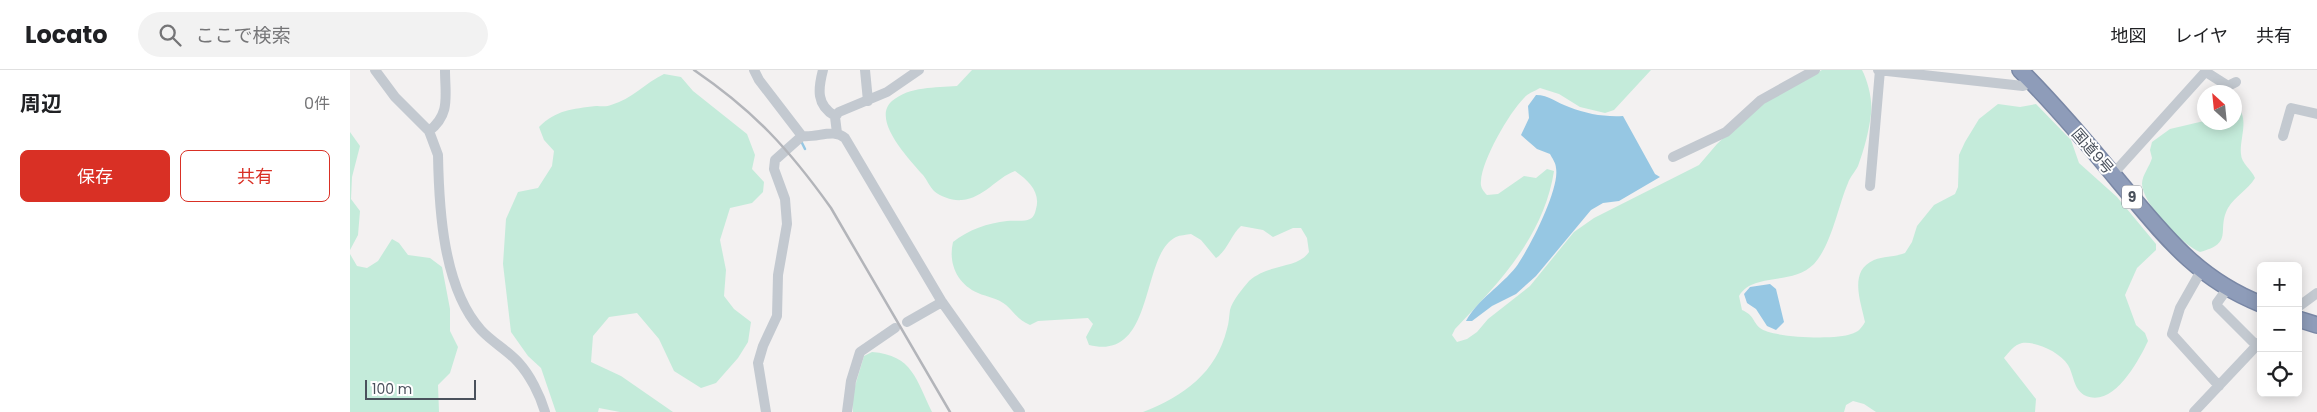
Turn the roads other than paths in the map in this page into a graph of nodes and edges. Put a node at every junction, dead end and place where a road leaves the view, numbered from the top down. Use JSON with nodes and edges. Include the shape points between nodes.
{"nodes":[{"id":1,"x":375,"y":70,"type":"edge"},
{"id":2,"x":445,"y":70,"type":"edge"},
{"id":3,"x":754,"y":70,"type":"edge"},
{"id":4,"x":823,"y":70,"type":"edge"},
{"id":5,"x":865,"y":70,"type":"edge"},
{"id":6,"x":919,"y":70,"type":"edge"},
{"id":7,"x":1815,"y":70,"type":"edge"},
{"id":8,"x":1879,"y":70,"type":"edge"},
{"id":9,"x":2020,"y":70,"type":"edge"},
{"id":10,"x":2206,"y":71,"type":"edge"},
{"id":11,"x":2032,"y":82,"type":"junction"},
{"id":12,"x":2236,"y":82,"type":"dead end"},
{"id":13,"x":868,"y":101,"type":"junction"},
{"id":14,"x":2317,"y":114,"type":"edge"},
{"id":15,"x":835,"y":116,"type":"junction"},
{"id":16,"x":428,"y":131,"type":"junction"},
{"id":17,"x":837,"y":133,"type":"junction"},
{"id":18,"x":802,"y":136,"type":"junction"},
{"id":19,"x":2283,"y":136,"type":"dead end"},
{"id":20,"x":1673,"y":157,"type":"dead end"},
{"id":21,"x":2113,"y":174,"type":"junction"},
{"id":22,"x":1870,"y":186,"type":"dead end"},
{"id":23,"x":2201,"y":271,"type":"junction"},
{"id":24,"x":2227,"y":289,"type":"junction"},
{"id":25,"x":2317,"y":294,"type":"edge"},
{"id":26,"x":942,"y":302,"type":"junction"},
{"id":27,"x":2257,"y":302,"type":"edge"},
{"id":28,"x":2302,"y":304,"type":"edge"},
{"id":29,"x":2302,"y":320,"type":"edge"},
{"id":30,"x":907,"y":322,"type":"dead end"},
{"id":31,"x":2317,"y":325,"type":"edge"},
{"id":32,"x":895,"y":328,"type":"dead end"},
{"id":33,"x":2257,"y":341,"type":"edge"},
{"id":34,"x":2257,"y":345,"type":"edge"},
{"id":35,"x":2219,"y":386,"type":"junction"},
{"id":36,"x":2198,"y":411,"type":"edge"},
{"id":37,"x":545,"y":412,"type":"edge"},
{"id":38,"x":766,"y":412,"type":"edge"},
{"id":39,"x":847,"y":412,"type":"edge"},
{"id":40,"x":1020,"y":412,"type":"edge"}],
"edges":[{"from":1,"to":16,"type":"street","via":[[395,97]]},
{"from":2,"to":16,"type":"street","via":[[445,112],[440,122]]},
{"from":3,"to":18,"type":"street"},
{"from":4,"to":15,"type":"street","via":[[820,99],[824,108]]},
{"from":5,"to":13,"type":"street"},
{"from":6,"to":13,"type":"street"},
{"from":7,"to":20,"type":"street","via":[[1753,106],[1726,132]]},
{"from":8,"to":11,"type":"street","via":[[2022,86]]},
{"from":8,"to":22,"type":"street"},
{"from":9,"to":11,"type":"highway","name":"国道9号","number":"9"},
{"from":10,"to":12,"type":"street","via":[[2228,86]]},
{"from":10,"to":21,"type":"street"},
{"from":11,"to":21,"type":"highway","name":"国道9号","number":"9"},
{"from":13,"to":15,"type":"street","via":[[843,109]]},
{"from":14,"to":19,"type":"street","via":[[2291,108]]},
{"from":15,"to":17,"type":"street"},
{"from":16,"to":37,"type":"street","via":[[438,155],[445,249],[454,286],[472,320],[524,369]]},
{"from":17,"to":18,"type":"street"},
{"from":17,"to":26,"type":"street","via":[[845,138]]},
{"from":18,"to":38,"type":"street","via":[[775,160],[774,169],[785,199],[786,224],[778,275],[777,316],[758,363]]},
{"from":21,"to":23,"type":"highway","name":"国道9号","number":"9","via":[[2178,250]]},
{"from":23,"to":24,"type":"highway","name":"国道9号","number":"9"},
{"from":23,"to":35,"type":"street","via":[[2180,308],[2172,336]]},
{"from":24,"to":27,"type":"highway","name":"国道9号","number":"9"},
{"from":24,"to":33,"type":"street","via":[[2217,303],[2218,307]]},
{"from":25,"to":28,"type":"street"},
{"from":26,"to":30,"type":"street"},
{"from":26,"to":40,"type":"street"},
{"from":29,"to":31,"type":"highway"},
{"from":32,"to":39,"type":"street","via":[[860,352],[851,381]]},
{"from":34,"to":35,"type":"street"},
{"from":35,"to":36,"type":"street"}]}
